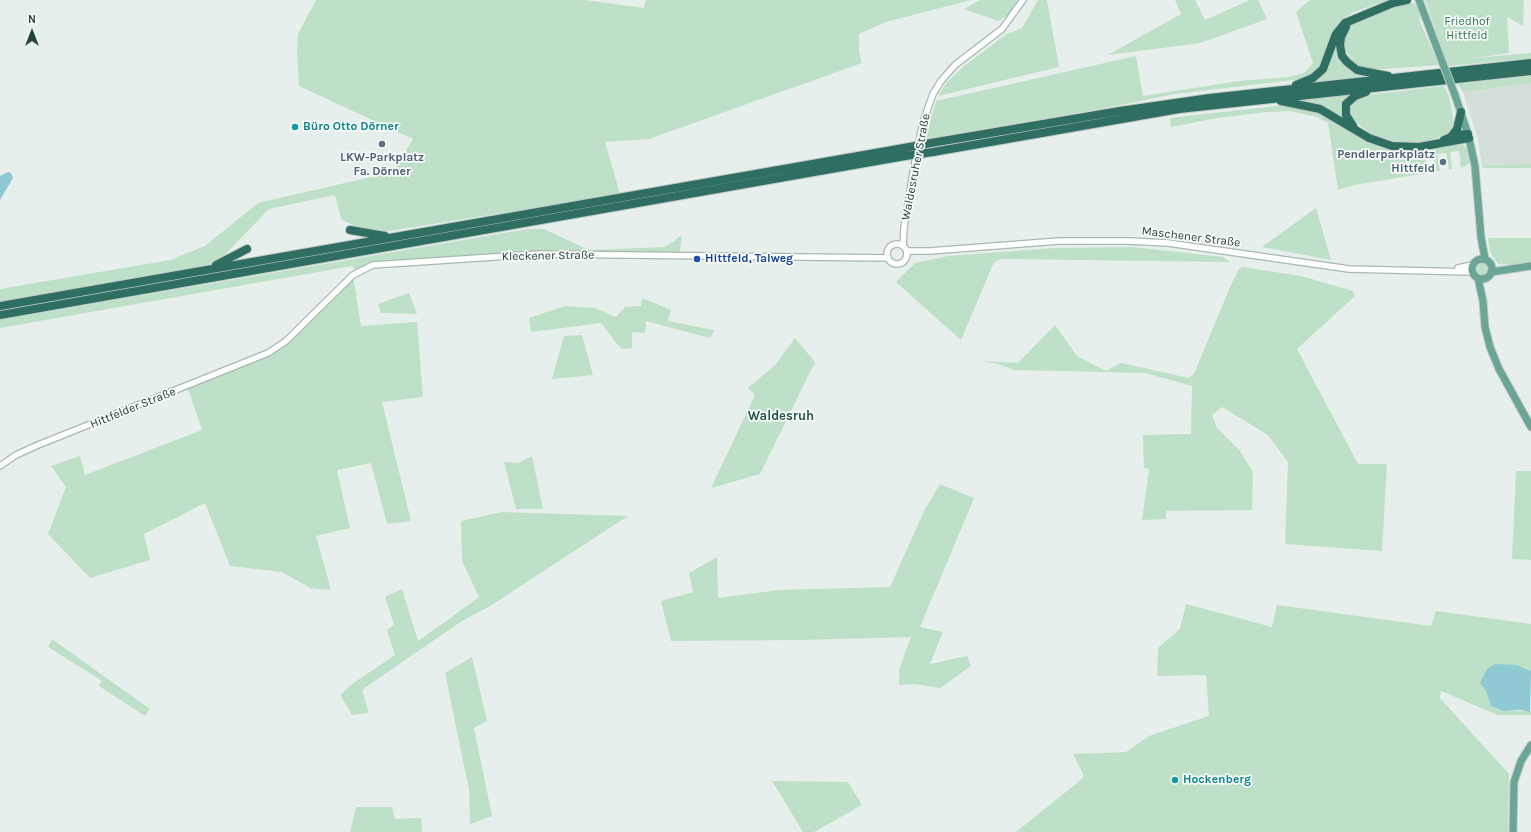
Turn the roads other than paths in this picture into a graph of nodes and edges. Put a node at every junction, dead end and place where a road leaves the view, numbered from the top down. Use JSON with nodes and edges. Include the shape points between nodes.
{"nodes":[{"id":1,"x":1023,"y":0,"type":"edge"},
{"id":2,"x":1407,"y":0,"type":"edge"},
{"id":3,"x":1419,"y":0,"type":"edge"},
{"id":4,"x":1395,"y":1,"type":"edge"},
{"id":5,"x":1355,"y":18,"type":"junction"},
{"id":6,"x":1531,"y":63,"type":"edge"},
{"id":7,"x":1531,"y":71,"type":"edge"},
{"id":8,"x":1396,"y":78,"type":"junction"},
{"id":9,"x":1382,"y":87,"type":"junction"},
{"id":10,"x":1284,"y":90,"type":"junction"},
{"id":11,"x":1268,"y":99,"type":"junction"},
{"id":12,"x":1461,"y":112,"type":"junction"},
{"id":13,"x":1356,"y":129,"type":"junction"},
{"id":14,"x":1468,"y":136,"type":"junction"},
{"id":15,"x":1451,"y":137,"type":"junction"},
{"id":16,"x":1438,"y":143,"type":"junction"},
{"id":17,"x":932,"y":148,"type":"junction"},
{"id":18,"x":904,"y":152,"type":"junction"},
{"id":19,"x":713,"y":191,"type":"junction"},
{"id":20,"x":693,"y":200,"type":"dead end"},
{"id":21,"x":520,"y":224,"type":"junction"},
{"id":22,"x":547,"y":226,"type":"dead end"},
{"id":23,"x":904,"y":228,"type":"junction"},
{"id":24,"x":350,"y":230,"type":"dead end"},
{"id":25,"x":402,"y":236,"type":"junction"},
{"id":26,"x":896,"y":244,"type":"junction"},
{"id":27,"x":905,"y":248,"type":"junction"},
{"id":28,"x":247,"y":249,"type":"dead end"},
{"id":29,"x":887,"y":251,"type":"junction"},
{"id":30,"x":930,"y":251,"type":"junction"},
{"id":31,"x":861,"y":258,"type":"junction"},
{"id":32,"x":888,"y":258,"type":"junction"},
{"id":33,"x":906,"y":258,"type":"junction"},
{"id":34,"x":1531,"y":266,"type":"edge"},
{"id":35,"x":1472,"y":268,"type":"junction"},
{"id":36,"x":1485,"y":268,"type":"junction"},
{"id":37,"x":200,"y":271,"type":"junction"},
{"id":38,"x":0,"y":306,"type":"edge"},
{"id":39,"x":0,"y":315,"type":"edge"},
{"id":40,"x":268,"y":353,"type":"joint"},
{"id":41,"x":1531,"y":427,"type":"edge"},
{"id":42,"x":0,"y":466,"type":"edge"},
{"id":43,"x":1531,"y":745,"type":"edge"},
{"id":44,"x":1512,"y":832,"type":"edge"}],
"edges":[{"from":1,"to":23,"type":"street","name":"Waldesruher Straße","via":[[1002,29],[955,65],[933,94],[921,131]]},
{"from":2,"to":4,"type":"highway"},
{"from":3,"to":12,"type":"main road","bridge":true},
{"from":4,"to":5,"type":"highway"},
{"from":5,"to":8,"type":"highway","via":[[1341,37],[1344,59],[1358,70]]},
{"from":5,"to":10,"type":"highway","via":[[1345,23],[1336,34],[1328,60],[1319,73]]},
{"from":6,"to":8,"type":"highway"},
{"from":7,"to":9,"type":"highway"},
{"from":8,"to":10,"type":"highway"},
{"from":9,"to":11,"type":"highway"},
{"from":9,"to":13,"type":"highway","via":[[1348,101],[1345,108],[1346,116]]},
{"from":10,"to":17,"type":"highway","via":[[1163,104]]},
{"from":11,"to":13,"type":"highway","via":[[1314,106]]},
{"from":11,"to":17,"type":"highway","via":[[1165,111]]},
{"from":12,"to":14,"type":"main road"},
{"from":12,"to":15,"type":"highway","via":[[1457,128]]},
{"from":13,"to":16,"type":"highway","via":[[1378,142],[1399,147],[1419,147]]},
{"from":14,"to":15,"type":"highway"},
{"from":14,"to":16,"type":"highway"},
{"from":14,"to":36,"type":"main road","via":[[1477,182]]},
{"from":15,"to":16,"type":"highway"},
{"from":17,"to":18,"type":"highway","bridge":true},
{"from":18,"to":19,"type":"highway"},
{"from":18,"to":25,"type":"highway"},
{"from":19,"to":20,"type":"highway"},
{"from":19,"to":21,"type":"highway"},
{"from":21,"to":22,"type":"highway"},
{"from":21,"to":39,"type":"highway"},
{"from":23,"to":26,"type":"street","name":"Waldesruher Straße"},
{"from":23,"to":27,"type":"street","name":"Waldesruher Straße"},
{"from":24,"to":25,"type":"highway","via":[[384,236]]},
{"from":25,"to":37,"type":"highway"},
{"from":26,"to":27,"type":"street"},
{"from":26,"to":29,"type":"street"},
{"from":27,"to":30,"type":"street","name":"Maschener Straße"},
{"from":27,"to":33,"type":"street"},
{"from":28,"to":37,"type":"highway","via":[[220,264]]},
{"from":29,"to":31,"type":"street","name":"Kleckener Straße"},
{"from":29,"to":32,"type":"street"},
{"from":30,"to":33,"type":"street","name":"Maschener Straße"},
{"from":30,"to":35,"type":"street","name":"Maschener Straße","via":[[1059,241],[1128,241],[1168,243],[1349,269],[1386,271]]},
{"from":31,"to":32,"type":"street","name":"Kleckener Straße"},
{"from":31,"to":40,"type":"street","name":"Kleckener Straße","via":[[539,254],[381,264],[367,267],[352,275],[286,341]]},
{"from":32,"to":33,"type":"street","via":[[896,264]]},
{"from":34,"to":36,"type":"main road"},
{"from":35,"to":36,"type":"main road"},
{"from":35,"to":36,"type":"main road"},
{"from":36,"to":41,"type":"main road","via":[[1483,301],[1490,347],[1499,369]]},
{"from":37,"to":38,"type":"highway"},
{"from":40,"to":42,"type":"street","name":"Hittfelder Straße","via":[[38,445]]},
{"from":43,"to":44,"type":"main road","via":[[1514,782]]}]}
